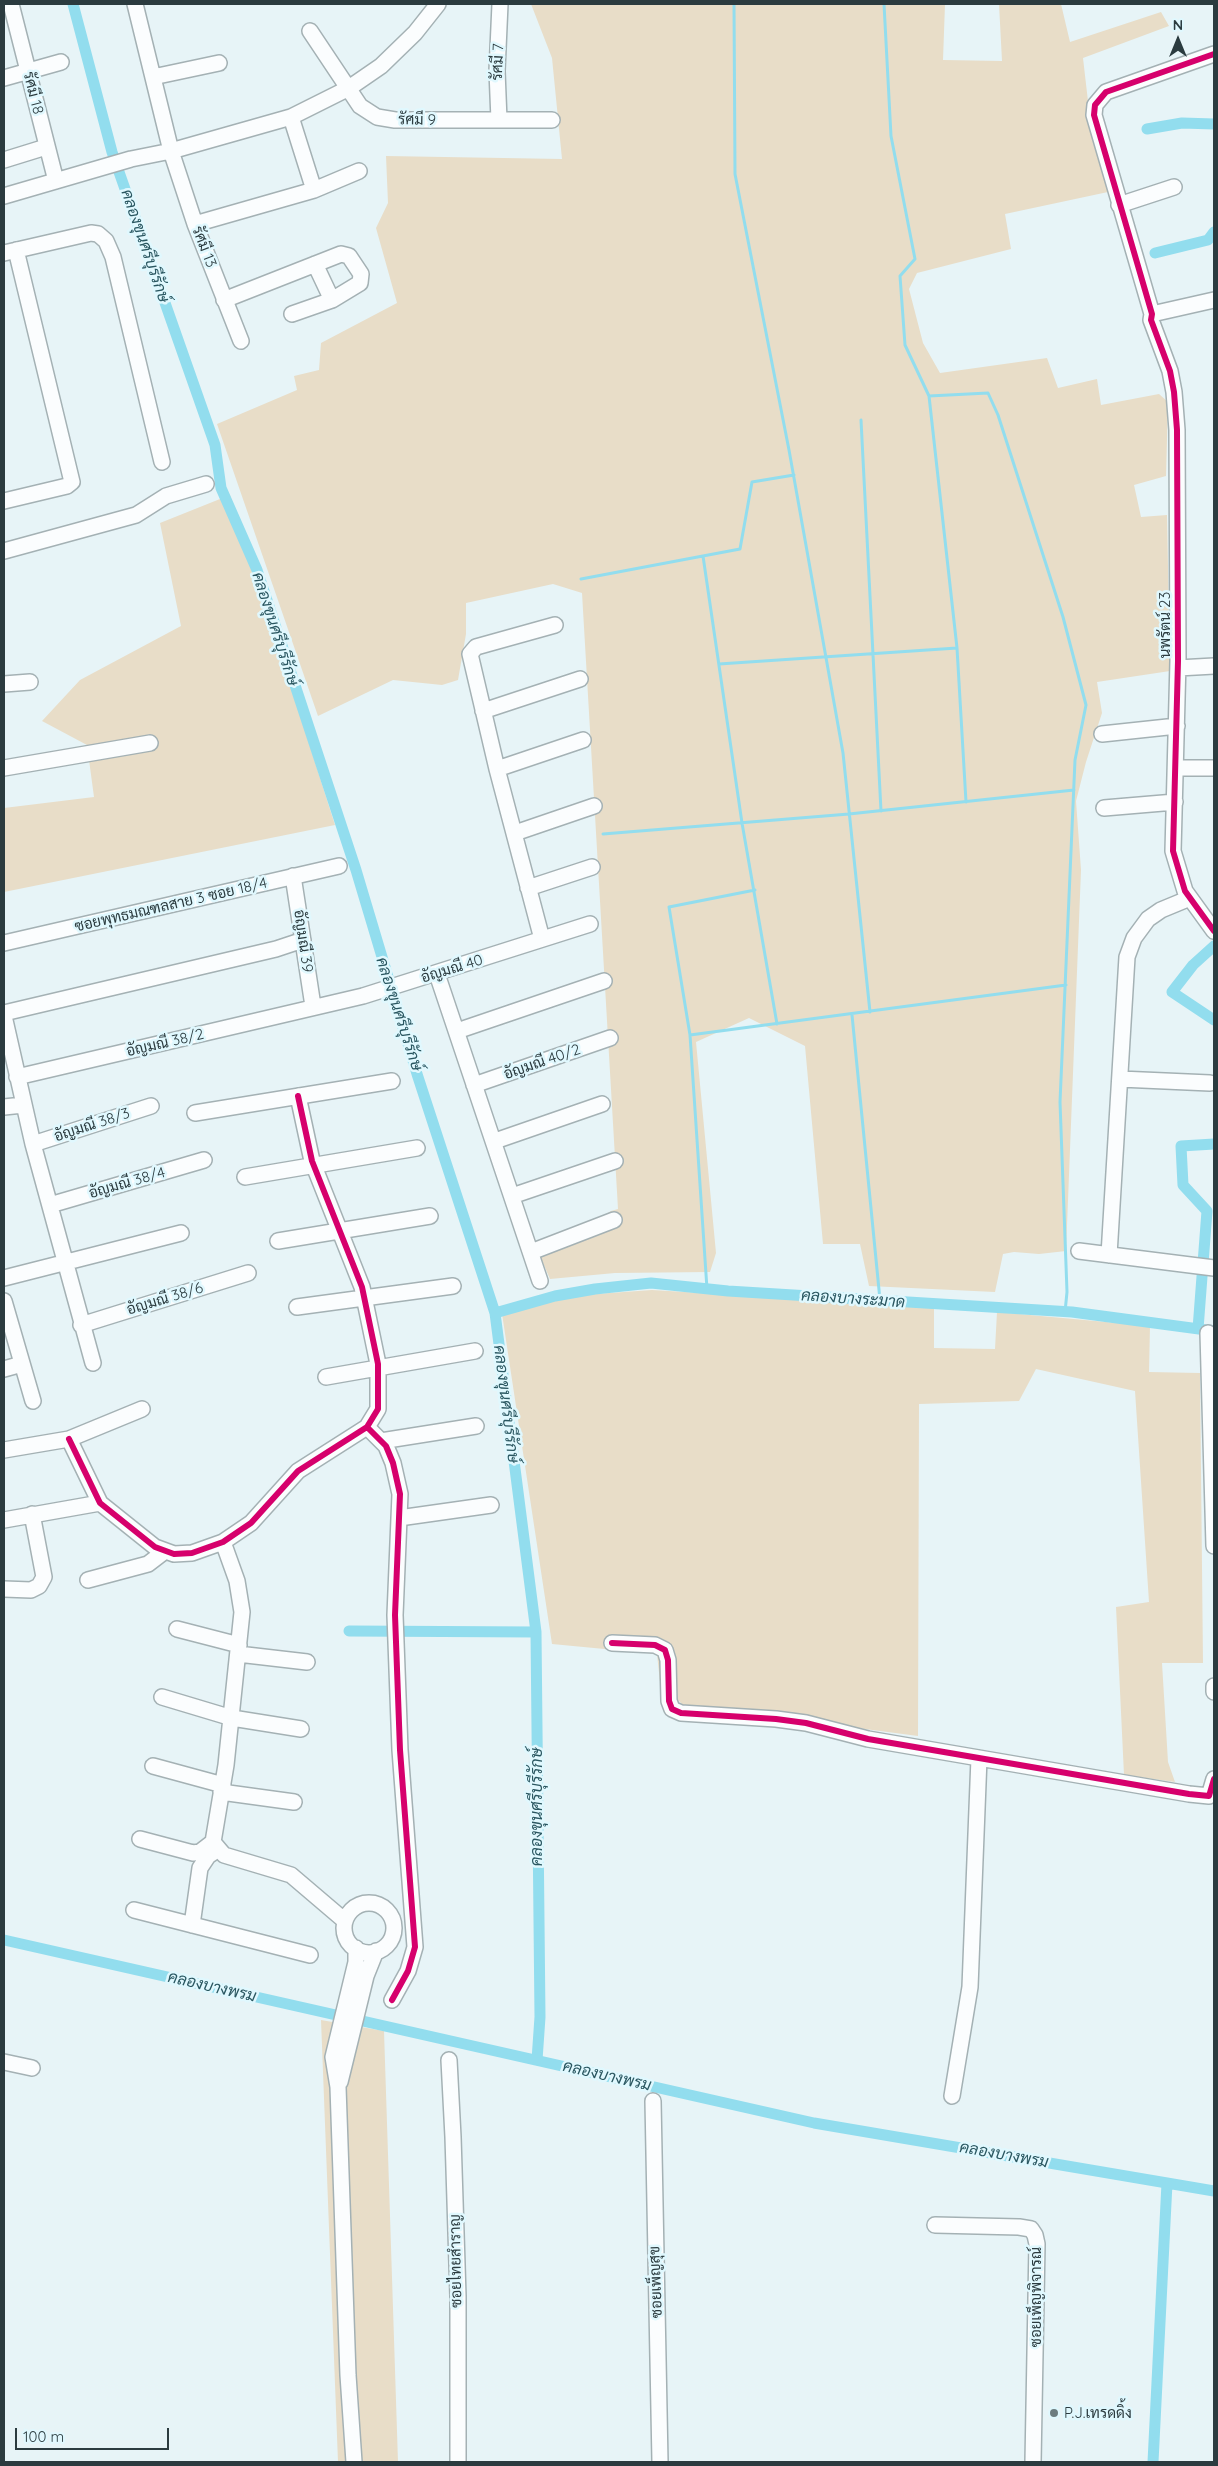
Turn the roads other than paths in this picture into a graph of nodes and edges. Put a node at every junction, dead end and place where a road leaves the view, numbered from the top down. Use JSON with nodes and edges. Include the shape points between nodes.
{"nodes":[{"id":1,"x":11,"y":4,"type":"edge"},
{"id":2,"x":135,"y":4,"type":"edge"},
{"id":3,"x":438,"y":4,"type":"edge"},
{"id":4,"x":500,"y":4,"type":"edge"},
{"id":5,"x":310,"y":31,"type":"dead end"},
{"id":6,"x":1214,"y":54,"type":"edge"},
{"id":7,"x":60,"y":62,"type":"dead end"},
{"id":8,"x":219,"y":63,"type":"dead end"},
{"id":9,"x":27,"y":72,"type":"junction"},
{"id":10,"x":153,"y":77,"type":"junction"},
{"id":11,"x":4,"y":78,"type":"edge"},
{"id":12,"x":349,"y":88,"type":"junction"},
{"id":13,"x":291,"y":117,"type":"junction"},
{"id":14,"x":499,"y":120,"type":"junction"},
{"id":15,"x":552,"y":120,"type":"dead end"},
{"id":16,"x":46,"y":147,"type":"junction"},
{"id":17,"x":171,"y":151,"type":"junction"},
{"id":18,"x":4,"y":160,"type":"edge"},
{"id":19,"x":359,"y":171,"type":"dead end"},
{"id":20,"x":56,"y":181,"type":"junction"},
{"id":21,"x":1174,"y":187,"type":"dead end"},
{"id":22,"x":314,"y":190,"type":"junction"},
{"id":23,"x":4,"y":196,"type":"edge"},
{"id":24,"x":1119,"y":205,"type":"junction"},
{"id":25,"x":195,"y":224,"type":"junction"},
{"id":26,"x":10,"y":251,"type":"edge"},
{"id":27,"x":315,"y":264,"type":"junction"},
{"id":28,"x":224,"y":300,"type":"junction"},
{"id":29,"x":332,"y":300,"type":"junction"},
{"id":30,"x":1214,"y":302,"type":"edge"},
{"id":31,"x":292,"y":314,"type":"dead end"},
{"id":32,"x":1152,"y":314,"type":"junction"},
{"id":33,"x":241,"y":341,"type":"dead end"},
{"id":34,"x":162,"y":462,"type":"dead end"},
{"id":35,"x":206,"y":484,"type":"dead end"},
{"id":36,"x":4,"y":501,"type":"edge"},
{"id":37,"x":4,"y":550,"type":"edge"},
{"id":38,"x":554,"y":625,"type":"dead end"},
{"id":39,"x":1214,"y":666,"type":"edge"},
{"id":40,"x":1178,"y":668,"type":"junction"},
{"id":41,"x":580,"y":679,"type":"dead end"},
{"id":42,"x":30,"y":682,"type":"dead end"},
{"id":43,"x":4,"y":684,"type":"edge"},
{"id":44,"x":483,"y":711,"type":"junction"},
{"id":45,"x":1177,"y":726,"type":"junction"},
{"id":46,"x":1102,"y":734,"type":"dead end"},
{"id":47,"x":583,"y":740,"type":"dead end"},
{"id":48,"x":150,"y":743,"type":"dead end"},
{"id":49,"x":4,"y":768,"type":"edge"},
{"id":50,"x":1176,"y":768,"type":"junction"},
{"id":51,"x":1214,"y":768,"type":"edge"},
{"id":52,"x":497,"y":769,"type":"junction"},
{"id":53,"x":1175,"y":802,"type":"junction"},
{"id":54,"x":594,"y":806,"type":"dead end"},
{"id":55,"x":1104,"y":808,"type":"dead end"},
{"id":56,"x":515,"y":832,"type":"junction"},
{"id":57,"x":339,"y":866,"type":"dead end"},
{"id":58,"x":592,"y":867,"type":"dead end"},
{"id":59,"x":293,"y":876,"type":"junction"},
{"id":60,"x":528,"y":888,"type":"junction"},
{"id":61,"x":1190,"y":898,"type":"junction"},
{"id":62,"x":590,"y":924,"type":"dead end"},
{"id":63,"x":1214,"y":931,"type":"edge"},
{"id":64,"x":542,"y":939,"type":"junction"},
{"id":65,"x":303,"y":940,"type":"junction"},
{"id":66,"x":4,"y":943,"type":"edge"},
{"id":67,"x":432,"y":975,"type":"junction"},
{"id":68,"x":604,"y":981,"type":"dead end"},
{"id":69,"x":313,"y":1006,"type":"junction"},
{"id":70,"x":4,"y":1015,"type":"edge"},
{"id":71,"x":456,"y":1031,"type":"junction"},
{"id":72,"x":610,"y":1038,"type":"dead end"},
{"id":73,"x":17,"y":1077,"type":"junction"},
{"id":74,"x":1120,"y":1079,"type":"junction"},
{"id":75,"x":392,"y":1081,"type":"dead end"},
{"id":76,"x":1210,"y":1083,"type":"dead end"},
{"id":77,"x":474,"y":1085,"type":"junction"},
{"id":78,"x":298,"y":1096,"type":"junction"},
{"id":79,"x":602,"y":1104,"type":"dead end"},
{"id":80,"x":23,"y":1105,"type":"junction"},
{"id":81,"x":151,"y":1106,"type":"dead end"},
{"id":82,"x":4,"y":1107,"type":"edge"},
{"id":83,"x":195,"y":1113,"type":"dead end"},
{"id":84,"x":495,"y":1141,"type":"junction"},
{"id":85,"x":33,"y":1144,"type":"junction"},
{"id":86,"x":417,"y":1148,"type":"dead end"},
{"id":87,"x":204,"y":1160,"type":"dead end"},
{"id":88,"x":615,"y":1161,"type":"dead end"},
{"id":89,"x":314,"y":1166,"type":"junction"},
{"id":90,"x":245,"y":1177,"type":"dead end"},
{"id":91,"x":512,"y":1196,"type":"junction"},
{"id":92,"x":50,"y":1205,"type":"junction"},
{"id":93,"x":430,"y":1216,"type":"dead end"},
{"id":94,"x":614,"y":1220,"type":"dead end"},
{"id":95,"x":340,"y":1231,"type":"junction"},
{"id":96,"x":181,"y":1233,"type":"dead end"},
{"id":97,"x":278,"y":1241,"type":"dead end"},
{"id":98,"x":1078,"y":1251,"type":"dead end"},
{"id":99,"x":531,"y":1252,"type":"junction"},
{"id":100,"x":1109,"y":1255,"type":"junction"},
{"id":101,"x":66,"y":1264,"type":"junction"},
{"id":102,"x":1214,"y":1268,"type":"edge"},
{"id":103,"x":248,"y":1273,"type":"dead end"},
{"id":104,"x":4,"y":1278,"type":"edge"},
{"id":105,"x":540,"y":1281,"type":"dead end"},
{"id":106,"x":453,"y":1286,"type":"dead end"},
{"id":107,"x":364,"y":1298,"type":"junction"},
{"id":108,"x":4,"y":1305,"type":"edge"},
{"id":109,"x":297,"y":1307,"type":"dead end"},
{"id":110,"x":81,"y":1325,"type":"junction"},
{"id":111,"x":1208,"y":1333,"type":"dead end"},
{"id":112,"x":475,"y":1351,"type":"dead end"},
{"id":113,"x":93,"y":1363,"type":"dead end"},
{"id":114,"x":22,"y":1364,"type":"junction"},
{"id":115,"x":378,"y":1368,"type":"junction"},
{"id":116,"x":4,"y":1369,"type":"edge"},
{"id":117,"x":326,"y":1378,"type":"dead end"},
{"id":118,"x":33,"y":1401,"type":"dead end"},
{"id":119,"x":142,"y":1409,"type":"dead end"},
{"id":120,"x":367,"y":1426,"type":"junction"},
{"id":121,"x":476,"y":1426,"type":"dead end"},
{"id":122,"x":69,"y":1439,"type":"junction"},
{"id":123,"x":381,"y":1442,"type":"junction"},
{"id":124,"x":1213,"y":1446,"type":"edge"},
{"id":125,"x":4,"y":1450,"type":"edge"},
{"id":126,"x":100,"y":1503,"type":"junction"},
{"id":127,"x":491,"y":1505,"type":"dead end"},
{"id":128,"x":32,"y":1514,"type":"junction"},
{"id":129,"x":399,"y":1518,"type":"junction"},
{"id":130,"x":4,"y":1520,"type":"edge"},
{"id":131,"x":223,"y":1542,"type":"junction"},
{"id":132,"x":1214,"y":1546,"type":"edge"},
{"id":133,"x":166,"y":1550,"type":"junction"},
{"id":134,"x":88,"y":1580,"type":"dead end"},
{"id":135,"x":4,"y":1590,"type":"edge"},
{"id":136,"x":177,"y":1629,"type":"dead end"},
{"id":137,"x":612,"y":1643,"type":"dead end"},
{"id":138,"x":239,"y":1649,"type":"junction"},
{"id":139,"x":308,"y":1662,"type":"dead end"},
{"id":140,"x":1214,"y":1686,"type":"edge"},
{"id":141,"x":1214,"y":1692,"type":"edge"},
{"id":142,"x":162,"y":1697,"type":"dead end"},
{"id":143,"x":232,"y":1718,"type":"junction"},
{"id":144,"x":301,"y":1729,"type":"dead end"},
{"id":145,"x":979,"y":1758,"type":"junction"},
{"id":146,"x":152,"y":1766,"type":"dead end"},
{"id":147,"x":1214,"y":1779,"type":"edge"},
{"id":148,"x":222,"y":1788,"type":"junction"},
{"id":149,"x":294,"y":1802,"type":"dead end"},
{"id":150,"x":140,"y":1840,"type":"dead end"},
{"id":151,"x":215,"y":1846,"type":"junction"},
{"id":152,"x":134,"y":1910,"type":"dead end"},
{"id":153,"x":345,"y":1921,"type":"junction"},
{"id":154,"x":192,"y":1925,"type":"junction"},
{"id":155,"x":356,"y":1948,"type":"junction"},
{"id":156,"x":376,"y":1951,"type":"junction"},
{"id":157,"x":310,"y":1955,"type":"dead end"},
{"id":158,"x":359,"y":1975,"type":"junction"},
{"id":159,"x":392,"y":2000,"type":"dead end"},
{"id":160,"x":448,"y":2060,"type":"dead end"},
{"id":161,"x":4,"y":2062,"type":"edge"},
{"id":162,"x":32,"y":2068,"type":"dead end"},
{"id":163,"x":952,"y":2096,"type":"dead end"},
{"id":164,"x":653,"y":2101,"type":"dead end"},
{"id":165,"x":936,"y":2225,"type":"dead end"},
{"id":166,"x":354,"y":2462,"type":"edge"},
{"id":167,"x":458,"y":2462,"type":"edge"},
{"id":168,"x":660,"y":2462,"type":"edge"},
{"id":169,"x":1033,"y":2462,"type":"edge"}],
"edges":[{"from":1,"to":9,"type":"street","name":"รัศมี 18"},
{"from":2,"to":10,"type":"street","name":"รัศมี 13"},
{"from":3,"to":12,"type":"street","via":[[381,66]]},
{"from":4,"to":14,"type":"street","name":"รัศมี 7"},
{"from":5,"to":12,"type":"street","name":"รัศมี 9"},
{"from":6,"to":24,"type":"street","name":"นพรัตน์ 23","via":[[1106,92],[1098,99],[1094,115]]},
{"from":7,"to":9,"type":"street"},
{"from":8,"to":10,"type":"street"},
{"from":9,"to":11,"type":"street"},
{"from":9,"to":16,"type":"street","name":"รัศมี 18"},
{"from":10,"to":17,"type":"street","name":"รัศมี 13"},
{"from":12,"to":13,"type":"street"},
{"from":12,"to":14,"type":"street","name":"รัศมี 9","via":[[360,106],[377,117],[396,120]]},
{"from":13,"to":17,"type":"street"},
{"from":13,"to":22,"type":"street"},
{"from":14,"to":15,"type":"street","name":"รัศมี 9"},
{"from":16,"to":18,"type":"street"},
{"from":16,"to":20,"type":"street","name":"รัศมี 18"},
{"from":17,"to":20,"type":"street"},
{"from":17,"to":25,"type":"street","name":"รัศมี 13"},
{"from":19,"to":22,"type":"street"},
{"from":20,"to":23,"type":"street"},
{"from":21,"to":24,"type":"street"},
{"from":22,"to":25,"type":"street"},
{"from":24,"to":32,"type":"street","name":"นพรัตน์ 23"},
{"from":25,"to":28,"type":"street","name":"รัศมี 13"},
{"from":26,"to":34,"type":"street","via":[[91,233],[98,234],[106,242],[113,257]]},
{"from":26,"to":36,"type":"street","via":[[72,482],[67,486]]},
{"from":27,"to":28,"type":"street"},
{"from":27,"to":29,"type":"street"},
{"from":27,"to":29,"type":"street","via":[[346,254],[362,278],[360,283]]},
{"from":28,"to":33,"type":"street","name":"รัศมี 13"},
{"from":29,"to":31,"type":"street"},
{"from":30,"to":32,"type":"street"},
{"from":32,"to":40,"type":"street","name":"นพรัตน์ 23","via":[[1150,320],[1170,371],[1177,430]]},
{"from":35,"to":37,"type":"street","via":[[166,496],[136,516]]},
{"from":38,"to":44,"type":"street","via":[[476,647],[470,654]]},
{"from":39,"to":40,"type":"street"},
{"from":40,"to":45,"type":"street","name":"นพรัตน์ 23"},
{"from":41,"to":44,"type":"street"},
{"from":42,"to":43,"type":"street"},
{"from":44,"to":52,"type":"street"},
{"from":45,"to":46,"type":"street"},
{"from":45,"to":50,"type":"street","name":"นพรัตน์ 23"},
{"from":47,"to":52,"type":"street"},
{"from":48,"to":49,"type":"street"},
{"from":50,"to":51,"type":"street"},
{"from":50,"to":53,"type":"street","name":"นพรัตน์ 23"},
{"from":52,"to":56,"type":"street"},
{"from":53,"to":55,"type":"street"},
{"from":53,"to":61,"type":"street","name":"นพรัตน์ 23","via":[[1173,851]]},
{"from":54,"to":56,"type":"street"},
{"from":56,"to":60,"type":"street"},
{"from":57,"to":59,"type":"street","name":"ซอยพุทธมณฑลสาย 3 ซอย 18/4"},
{"from":58,"to":60,"type":"street"},
{"from":59,"to":65,"type":"street","name":"อัญมณี 39"},
{"from":59,"to":66,"type":"street","name":"ซอยพุทธมณฑลสาย 3 ซอย 18/4"},
{"from":60,"to":64,"type":"street"},
{"from":61,"to":63,"type":"street","name":"นพรัตน์ 23"},
{"from":61,"to":74,"type":"street","via":[[1148,919],[1134,938],[1127,957]]},
{"from":62,"to":64,"type":"street","name":"อัญมณี 40"},
{"from":64,"to":67,"type":"street","name":"อัญมณี 40"},
{"from":65,"to":69,"type":"street","name":"อัญมณี 39"},
{"from":65,"to":70,"type":"street"},
{"from":67,"to":69,"type":"street","name":"อัญมณี 40","via":[[363,996]]},
{"from":67,"to":71,"type":"street"},
{"from":68,"to":71,"type":"street"},
{"from":69,"to":73,"type":"street","name":"อัญมณี 38/2"},
{"from":70,"to":73,"type":"street"},
{"from":71,"to":77,"type":"street"},
{"from":72,"to":77,"type":"street","name":"อัญมณี 40/2"},
{"from":73,"to":80,"type":"street"},
{"from":74,"to":76,"type":"street"},
{"from":74,"to":100,"type":"street"},
{"from":75,"to":78,"type":"street"},
{"from":77,"to":84,"type":"street"},
{"from":78,"to":83,"type":"street"},
{"from":78,"to":89,"type":"street"},
{"from":79,"to":84,"type":"street"},
{"from":80,"to":82,"type":"street"},
{"from":80,"to":85,"type":"street"},
{"from":81,"to":85,"type":"street","name":"อัญมณี 38/3"},
{"from":84,"to":91,"type":"street"},
{"from":85,"to":92,"type":"street"},
{"from":86,"to":89,"type":"street"},
{"from":87,"to":92,"type":"street","name":"อัญมณี 38/4"},
{"from":88,"to":91,"type":"street"},
{"from":89,"to":90,"type":"street"},
{"from":89,"to":95,"type":"street"},
{"from":91,"to":99,"type":"street"},
{"from":92,"to":101,"type":"street"},
{"from":93,"to":95,"type":"street"},
{"from":94,"to":99,"type":"street"},
{"from":95,"to":97,"type":"street"},
{"from":95,"to":107,"type":"street"},
{"from":96,"to":101,"type":"street"},
{"from":98,"to":100,"type":"street"},
{"from":99,"to":105,"type":"street"},
{"from":100,"to":102,"type":"street"},
{"from":101,"to":104,"type":"street"},
{"from":101,"to":110,"type":"street"},
{"from":103,"to":110,"type":"street","name":"อัญมณี 38/6"},
{"from":106,"to":107,"type":"street"},
{"from":107,"to":109,"type":"street"},
{"from":107,"to":115,"type":"street"},
{"from":108,"to":114,"type":"street"},
{"from":110,"to":113,"type":"street"},
{"from":111,"to":124,"type":"street"},
{"from":112,"to":115,"type":"street"},
{"from":114,"to":116,"type":"street"},
{"from":114,"to":118,"type":"street"},
{"from":115,"to":117,"type":"street"},
{"from":115,"to":120,"type":"street","via":[[378,1409]]},
{"from":119,"to":122,"type":"street"},
{"from":120,"to":123,"type":"street"},
{"from":120,"to":131,"type":"street","via":[[298,1471],[251,1522]]},
{"from":121,"to":123,"type":"street"},
{"from":122,"to":125,"type":"street"},
{"from":122,"to":126,"type":"street"},
{"from":123,"to":129,"type":"street","via":[[393,1463],[400,1494]]},
{"from":124,"to":132,"type":"street"},
{"from":126,"to":128,"type":"street"},
{"from":126,"to":133,"type":"street","via":[[148,1542]]},
{"from":127,"to":129,"type":"street"},
{"from":128,"to":130,"type":"street"},
{"from":128,"to":135,"type":"street","via":[[44,1577],[39,1586],[31,1590]]},
{"from":129,"to":159,"type":"street","via":[[395,1615],[400,1750],[415,1947],[408,1971]]},
{"from":131,"to":133,"type":"street","via":[[192,1553],[174,1554]]},
{"from":131,"to":138,"type":"street","via":[[242,1612]]},
{"from":133,"to":134,"type":"street","via":[[148,1564]]},
{"from":136,"to":138,"type":"street"},
{"from":137,"to":145,"type":"street","via":[[655,1645],[665,1650],[669,1701],[672,1709],[681,1713],[806,1723],[868,1739]]},
{"from":138,"to":139,"type":"street"},
{"from":138,"to":143,"type":"street"},
{"from":140,"to":141,"type":"street"},
{"from":142,"to":143,"type":"street"},
{"from":143,"to":144,"type":"street"},
{"from":143,"to":148,"type":"street"},
{"from":145,"to":147,"type":"street","via":[[1209,1796]]},
{"from":145,"to":163,"type":"street","via":[[970,1987]]},
{"from":146,"to":148,"type":"street"},
{"from":148,"to":149,"type":"street"},
{"from":148,"to":151,"type":"street"},
{"from":150,"to":151,"type":"street","via":[[193,1853]]},
{"from":151,"to":153,"type":"street","via":[[224,1855],[291,1876]]},
{"from":151,"to":154,"type":"street","via":[[200,1868]]},
{"from":152,"to":154,"type":"street"},
{"from":153,"to":155,"type":"street","via":[[347,1940]]},
{"from":153,"to":156,"type":"street","via":[[351,1911],[364,1903],[380,1905],[387,1910],[392,1917],[393,1934],[390,1942]]},
{"from":154,"to":157,"type":"street"},
{"from":155,"to":156,"type":"street"},
{"from":155,"to":158,"type":"street"},
{"from":156,"to":158,"type":"street"},
{"from":158,"to":166,"type":"street","via":[[340,2059],[338,2087]]},
{"from":160,"to":167,"type":"street","name":"ซอยไทยสำราญ","via":[[458,2288]]},
{"from":161,"to":162,"type":"street"},
{"from":164,"to":168,"type":"street","name":"ซอยเพ็ญสุข"},
{"from":165,"to":169,"type":"street","name":"ซอยเพ็ญพิจารณ์","via":[[1019,2227],[1031,2229],[1035,2235]]}]}
